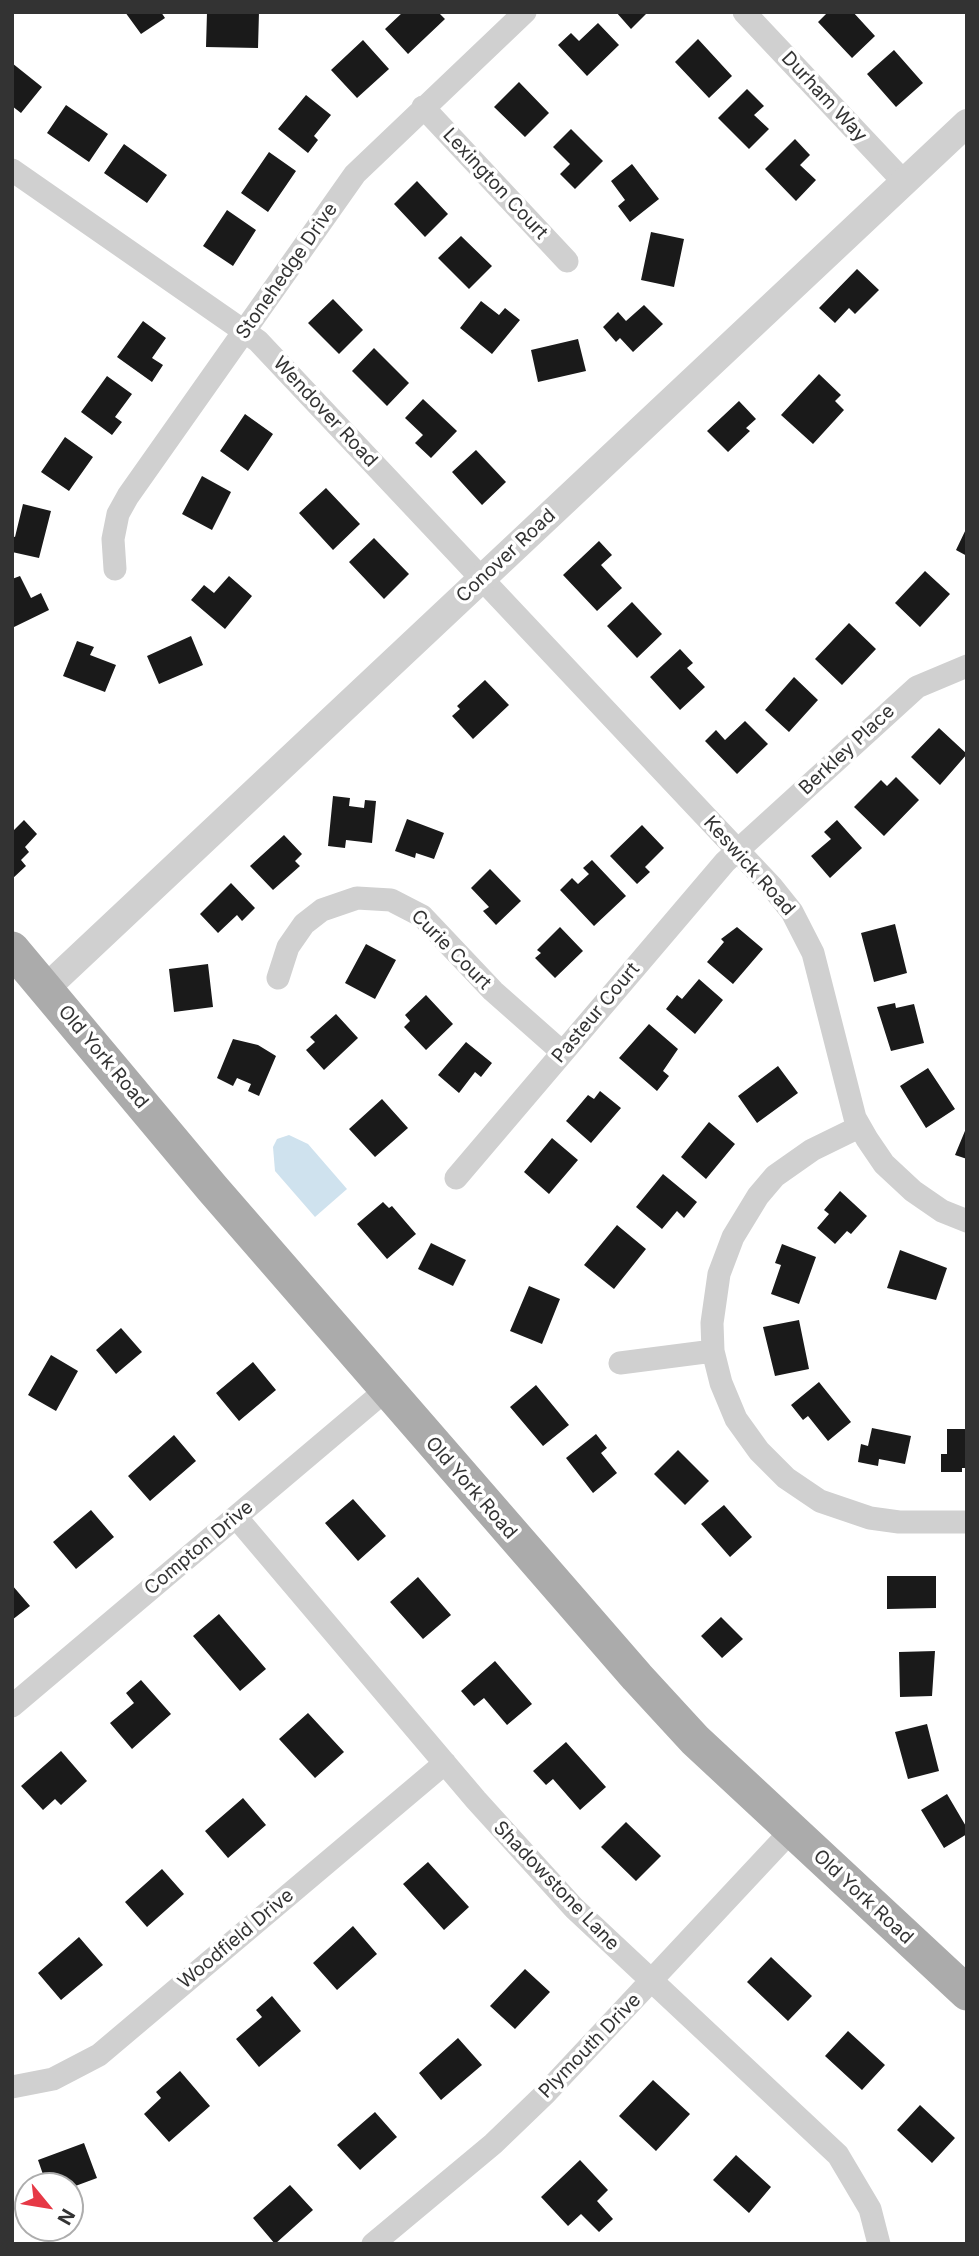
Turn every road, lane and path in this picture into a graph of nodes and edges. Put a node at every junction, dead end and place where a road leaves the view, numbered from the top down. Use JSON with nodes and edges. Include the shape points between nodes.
{"nodes":[{"id":1,"x":525,"y":12,"type":"edge"},
{"id":2,"x":744,"y":12,"type":"edge"},
{"id":3,"x":424,"y":107,"type":"junction"},
{"id":4,"x":967,"y":123,"type":"edge"},
{"id":5,"x":12,"y":170,"type":"edge"},
{"id":6,"x":904,"y":181,"type":"junction"},
{"id":7,"x":567,"y":261,"type":"dead end"},
{"id":8,"x":244,"y":331,"type":"junction"},
{"id":9,"x":115,"y":569,"type":"dead end"},
{"id":10,"x":482,"y":578,"type":"junction"},
{"id":11,"x":967,"y":666,"type":"edge"},
{"id":12,"x":738,"y":850,"type":"junction"},
{"id":13,"x":12,"y":949,"type":"edge"},
{"id":14,"x":278,"y":978,"type":"dead end"},
{"id":15,"x":45,"y":989,"type":"junction"},
{"id":16,"x":562,"y":1052,"type":"junction"},
{"id":17,"x":859,"y":1126,"type":"junction"},
{"id":18,"x":456,"y":1178,"type":"dead end"},
{"id":19,"x":967,"y":1221,"type":"edge"},
{"id":20,"x":713,"y":1351,"type":"junction"},
{"id":21,"x":620,"y":1363,"type":"dead end"},
{"id":22,"x":386,"y":1390,"type":"junction"},
{"id":23,"x":236,"y":1517,"type":"junction"},
{"id":24,"x":967,"y":1522,"type":"edge"},
{"id":25,"x":12,"y":1706,"type":"edge"},
{"id":26,"x":444,"y":1763,"type":"junction"},
{"id":27,"x":792,"y":1831,"type":"junction"},
{"id":28,"x":652,"y":1982,"type":"junction"},
{"id":29,"x":967,"y":1993,"type":"edge"},
{"id":30,"x":12,"y":2087,"type":"edge"},
{"id":31,"x":373,"y":2244,"type":"edge"},
{"id":32,"x":879,"y":2244,"type":"edge"}],
"edges":[{"from":1,"to":3,"type":"street","name":"Stonehedge Drive"},
{"from":2,"to":6,"type":"street","name":"Durham Way"},
{"from":3,"to":7,"type":"street","name":"Lexington Court"},
{"from":3,"to":8,"type":"street","name":"Stonehedge Drive","via":[[355,174]]},
{"from":4,"to":6,"type":"street","name":"Conover Road"},
{"from":5,"to":8,"type":"street","name":"Wendover Road"},
{"from":6,"to":10,"type":"street","name":"Conover Road"},
{"from":8,"to":9,"type":"street","name":"Stonehedge Drive","via":[[118,514],[113,539]]},
{"from":8,"to":10,"type":"street","name":"Wendover Road"},
{"from":10,"to":12,"type":"street","name":"Keswick Road"},
{"from":10,"to":15,"type":"street","name":"Conover Road"},
{"from":11,"to":12,"type":"street","name":"Berkley Place","via":[[917,687]]},
{"from":12,"to":16,"type":"street","name":"Pasteur Court"},
{"from":12,"to":17,"type":"street","name":"Keswick Road","via":[[783,899],[808,940]]},
{"from":13,"to":15,"type":"main road","name":"Old York Road"},
{"from":14,"to":16,"type":"street","name":"Curie Court","via":[[288,947],[304,924],[322,910],[366,897],[391,900],[422,916],[493,991]]},
{"from":15,"to":22,"type":"main road","name":"Old York Road"},
{"from":16,"to":18,"type":"street","name":"Pasteur Court"},
{"from":17,"to":19,"type":"street","name":"Keswick Road","via":[[884,1164],[903,1182],[942,1211]]},
{"from":17,"to":20,"type":"street","via":[[786,1167],[745,1216],[719,1274]]},
{"from":20,"to":21,"type":"street"},
{"from":20,"to":24,"type":"street","via":[[729,1406],[742,1429],[796,1486],[832,1507],[870,1518]]},
{"from":22,"to":23,"type":"street","name":"Compton Drive"},
{"from":22,"to":27,"type":"main road","name":"Old York Road","via":[[637,1677],[695,1740]]},
{"from":23,"to":25,"type":"street","name":"Compton Drive"},
{"from":23,"to":26,"type":"street","name":"Shadowstone Lane"},
{"from":26,"to":28,"type":"street","name":"Shadowstone Lane","via":[[573,1908]]},
{"from":26,"to":30,"type":"street","name":"Woodfield Drive","via":[[99,2055],[53,2079]]},
{"from":27,"to":28,"type":"street","name":"Plymouth Drive"},
{"from":27,"to":29,"type":"main road","name":"Old York Road"},
{"from":28,"to":31,"type":"street","name":"Plymouth Drive","via":[[493,2144]]},
{"from":28,"to":32,"type":"street","name":"Shadowstone Lane","via":[[838,2155],[870,2209]]}]}
